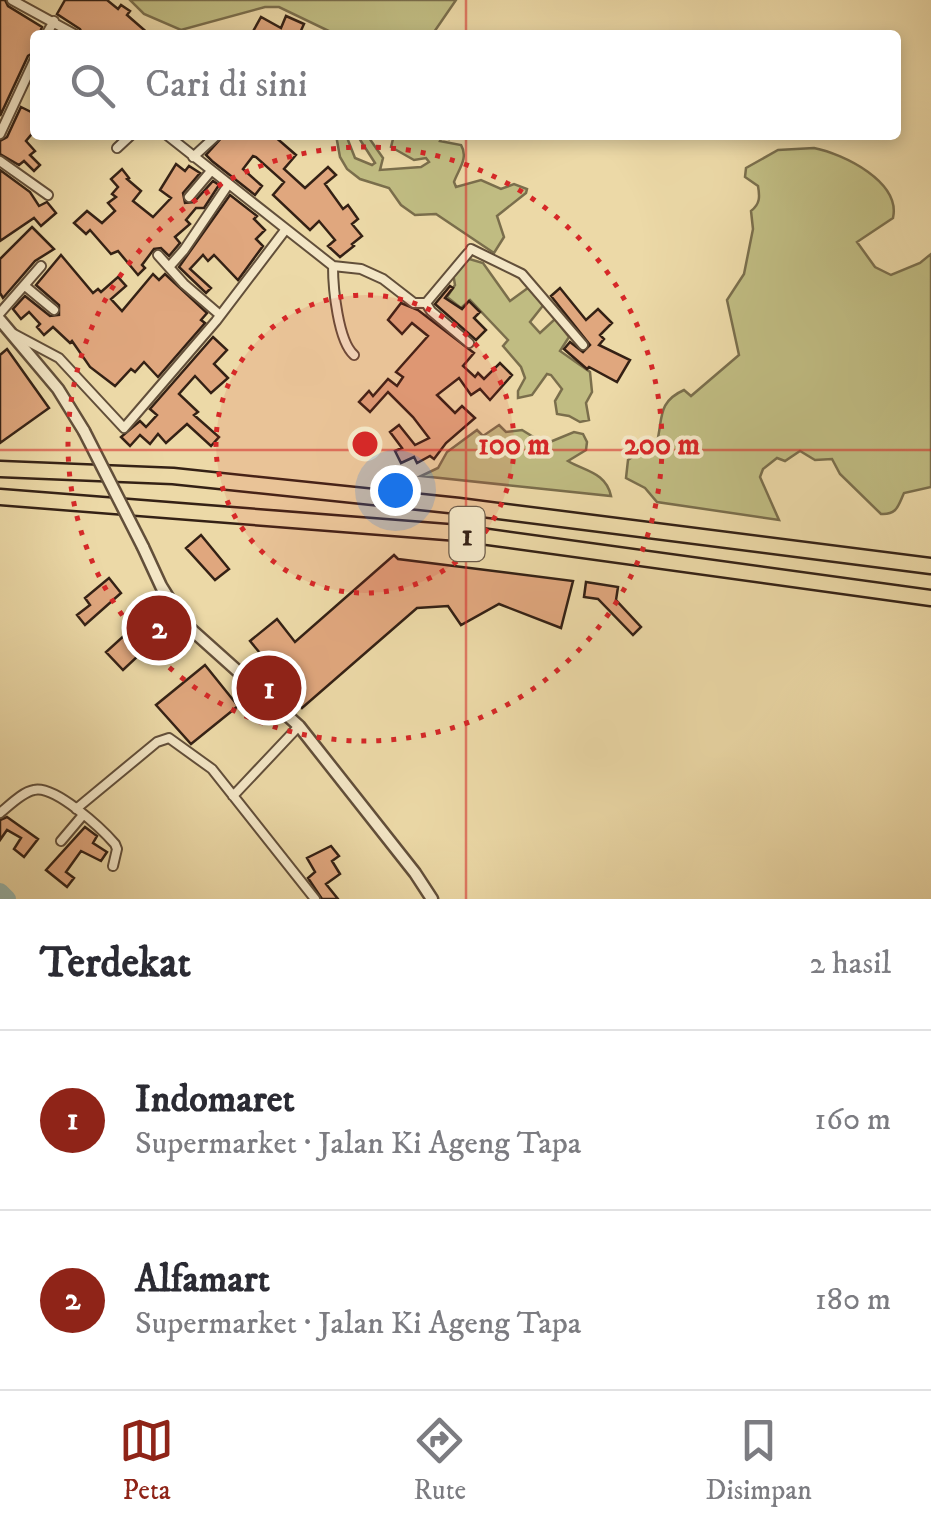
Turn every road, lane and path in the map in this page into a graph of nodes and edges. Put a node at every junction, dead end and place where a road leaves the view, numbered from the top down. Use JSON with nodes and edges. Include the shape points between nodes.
{"nodes":[{"id":1,"x":12,"y":0,"type":"edge"},
{"id":2,"x":54,"y":20,"type":"junction"},
{"id":3,"x":49,"y":30,"type":"edge"},
{"id":4,"x":69,"y":30,"type":"edge"},
{"id":5,"x":30,"y":67,"type":"edge"},
{"id":6,"x":4,"y":115,"type":"edge"},
{"id":7,"x":0,"y":134,"type":"edge"},
{"id":8,"x":126,"y":140,"type":"edge"},
{"id":9,"x":174,"y":140,"type":"edge"},
{"id":10,"x":212,"y":140,"type":"edge"},
{"id":11,"x":117,"y":148,"type":"dead end"},
{"id":12,"x":193,"y":157,"type":"junction"},
{"id":13,"x":0,"y":161,"type":"edge"},
{"id":14,"x":211,"y":171,"type":"junction"},
{"id":15,"x":228,"y":185,"type":"junction"},
{"id":16,"x":48,"y":195,"type":"dead end"},
{"id":17,"x":189,"y":198,"type":"dead end"},
{"id":18,"x":286,"y":229,"type":"junction"},
{"id":19,"x":158,"y":255,"type":"dead end"},
{"id":20,"x":42,"y":266,"type":"dead end"},
{"id":21,"x":333,"y":266,"type":"junction"},
{"id":22,"x":169,"y":267,"type":"junction"},
{"id":23,"x":24,"y":286,"type":"junction"},
{"id":24,"x":426,"y":303,"type":"junction"},
{"id":25,"x":54,"y":310,"type":"dead end"},
{"id":26,"x":220,"y":315,"type":"junction"},
{"id":27,"x":0,"y":317,"type":"edge"},
{"id":28,"x":13,"y":333,"type":"junction"},
{"id":29,"x":469,"y":342,"type":"dead end"},
{"id":30,"x":582,"y":345,"type":"dead end"},
{"id":31,"x":354,"y":355,"type":"dead end"},
{"id":32,"x":0,"y":469,"type":"edge"},
{"id":33,"x":0,"y":497,"type":"edge"},
{"id":34,"x":931,"y":566,"type":"edge"},
{"id":35,"x":931,"y":598,"type":"edge"},
{"id":36,"x":299,"y":726,"type":"junction"},
{"id":37,"x":233,"y":796,"type":"junction"},
{"id":38,"x":79,"y":812,"type":"junction"},
{"id":39,"x":0,"y":814,"type":"edge"},
{"id":40,"x":62,"y":841,"type":"dead end"},
{"id":41,"x":113,"y":866,"type":"dead end"},
{"id":42,"x":315,"y":899,"type":"edge"},
{"id":43,"x":432,"y":899,"type":"edge"}],
"edges":[{"from":1,"to":2,"type":"street"},
{"from":2,"to":3,"type":"street"},
{"from":2,"to":4,"type":"street"},
{"from":5,"to":6,"type":"street"},
{"from":6,"to":7,"type":"street"},
{"from":8,"to":11,"type":"street"},
{"from":9,"to":12,"type":"street"},
{"from":10,"to":12,"type":"street"},
{"from":12,"to":14,"type":"street"},
{"from":13,"to":16,"type":"street"},
{"from":14,"to":15,"type":"street"},
{"from":14,"to":17,"type":"street"},
{"from":15,"to":18,"type":"street"},
{"from":15,"to":22,"type":"street"},
{"from":18,"to":21,"type":"street"},
{"from":18,"to":26,"type":"street"},
{"from":19,"to":22,"type":"street"},
{"from":20,"to":23,"type":"street"},
{"from":21,"to":24,"type":"street","via":[[362,268],[414,303]]},
{"from":21,"to":31,"type":"street","via":[[343,340]]},
{"from":22,"to":26,"type":"street"},
{"from":23,"to":25,"type":"street"},
{"from":23,"to":27,"type":"street"},
{"from":24,"to":29,"type":"street"},
{"from":24,"to":30,"type":"street","via":[[470,251],[522,274]]},
{"from":26,"to":28,"type":"street","via":[[124,428],[58,358]]},
{"from":27,"to":28,"type":"street"},
{"from":28,"to":36,"type":"street","bridge":true,"via":[[84,431],[184,622]]},
{"from":32,"to":34,"type":"highway","number":"1","via":[[172,476]]},
{"from":33,"to":35,"type":"highway","number":"1","via":[[459,533]]},
{"from":36,"to":37,"type":"street"},
{"from":36,"to":43,"type":"street"},
{"from":37,"to":38,"type":"street","via":[[212,769],[166,738]]},
{"from":37,"to":42,"type":"street"},
{"from":38,"to":39,"type":"street","via":[[36,790]]},
{"from":38,"to":40,"type":"street"},
{"from":38,"to":41,"type":"street","via":[[115,844]]}]}
